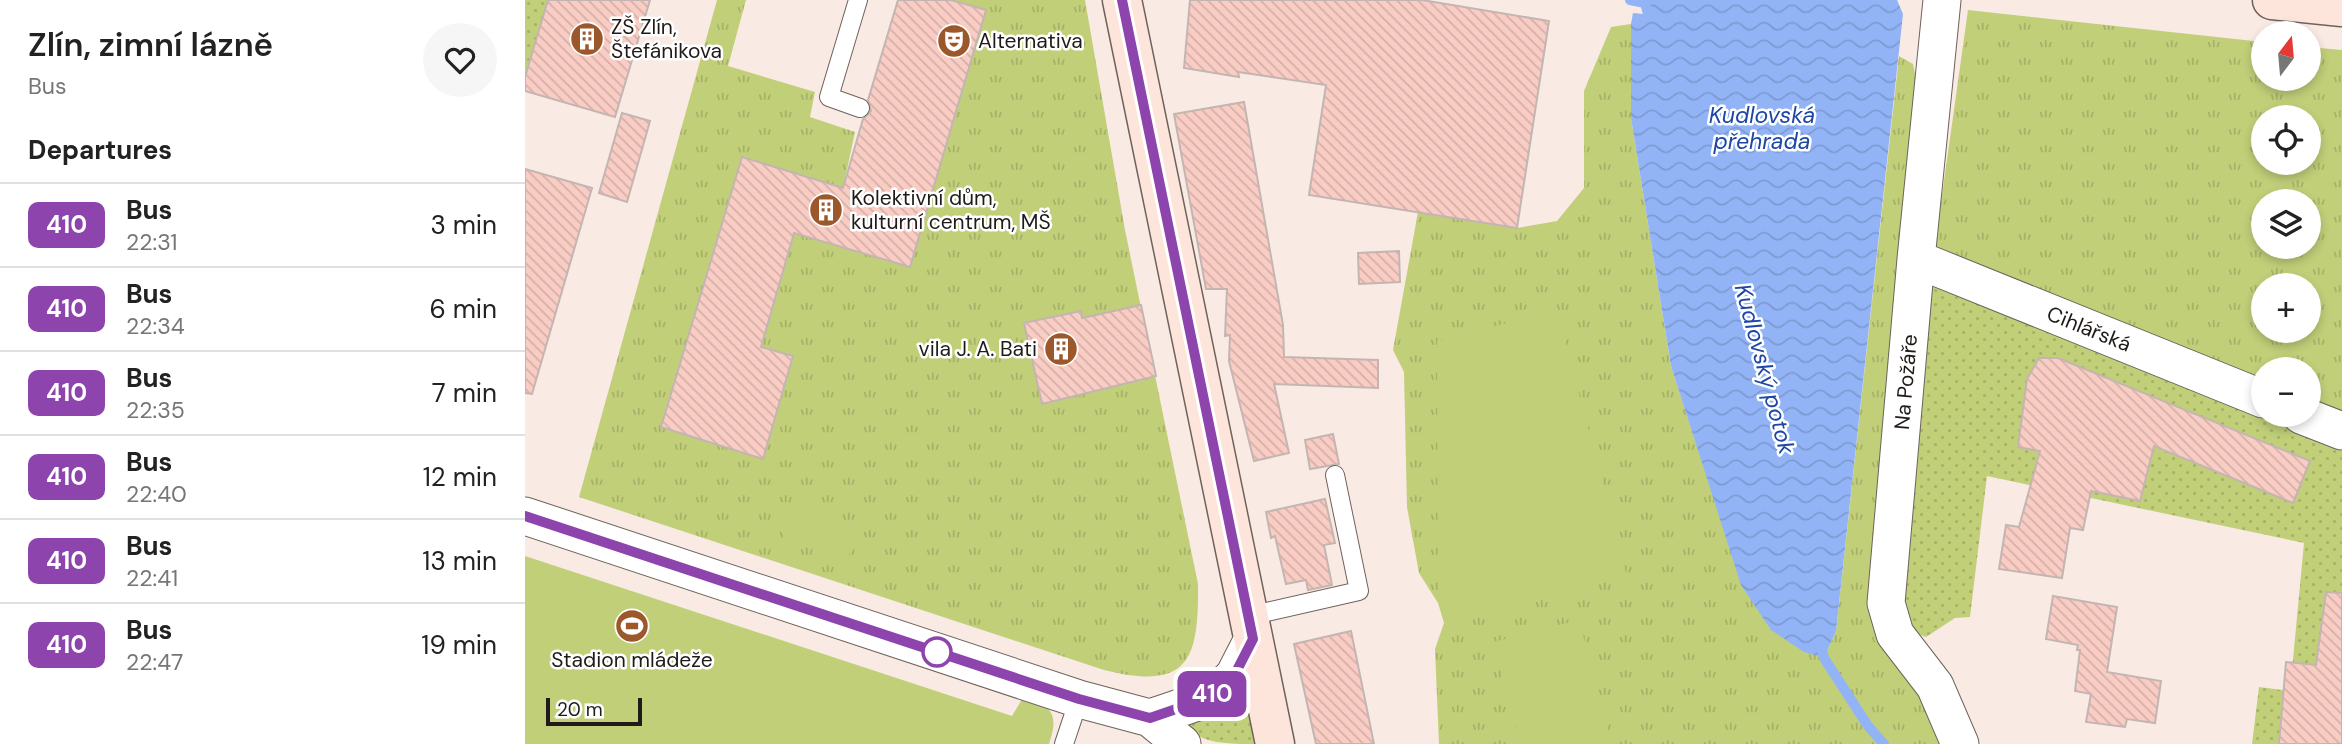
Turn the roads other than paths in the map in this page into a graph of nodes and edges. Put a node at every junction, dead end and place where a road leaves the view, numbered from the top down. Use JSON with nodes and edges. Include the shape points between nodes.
{"nodes":[{"id":1,"x":858,"y":0,"type":"edge"},
{"id":2,"x":1122,"y":0,"type":"edge"},
{"id":3,"x":1943,"y":0,"type":"edge"},
{"id":4,"x":2272,"y":0,"type":"edge"},
{"id":5,"x":2342,"y":7,"type":"edge"},
{"id":6,"x":860,"y":108,"type":"dead end"},
{"id":7,"x":1916,"y":258,"type":"junction"},
{"id":8,"x":2251,"y":394,"type":"edge"},
{"id":9,"x":2321,"y":423,"type":"edge"},
{"id":10,"x":2342,"y":432,"type":"edge"},
{"id":11,"x":1335,"y":475,"type":"dead end"},
{"id":12,"x":525,"y":516,"type":"edge"},
{"id":13,"x":1251,"y":628,"type":"junction"},
{"id":14,"x":1079,"y":699,"type":"junction"},
{"id":15,"x":1150,"y":718,"type":"junction"},
{"id":16,"x":1063,"y":744,"type":"edge"},
{"id":17,"x":1182,"y":744,"type":"edge"},
{"id":18,"x":1275,"y":744,"type":"edge"},
{"id":19,"x":1960,"y":744,"type":"edge"}],
"edges":[{"from":1,"to":6,"type":"lane","via":[[829,97]]},
{"from":2,"to":13,"type":"street"},
{"from":3,"to":7,"type":"street","name":"Na Požáře"},
{"from":4,"to":5,"type":"street"},
{"from":7,"to":8,"type":"street","name":"Cihlářská"},
{"from":7,"to":19,"type":"street","name":"Na Požáře","via":[[1886,603],[1895,634],[1935,686]]},
{"from":9,"to":10,"type":"street"},
{"from":11,"to":13,"type":"lane","via":[[1359,591]]},
{"from":12,"to":14,"type":"street"},
{"from":13,"to":15,"type":"street","via":[[1234,676],[1219,690]]},
{"from":13,"to":18,"type":"street"},
{"from":14,"to":15,"type":"street"},
{"from":14,"to":16,"type":"lane"},
{"from":15,"to":17,"type":"street"}]}
